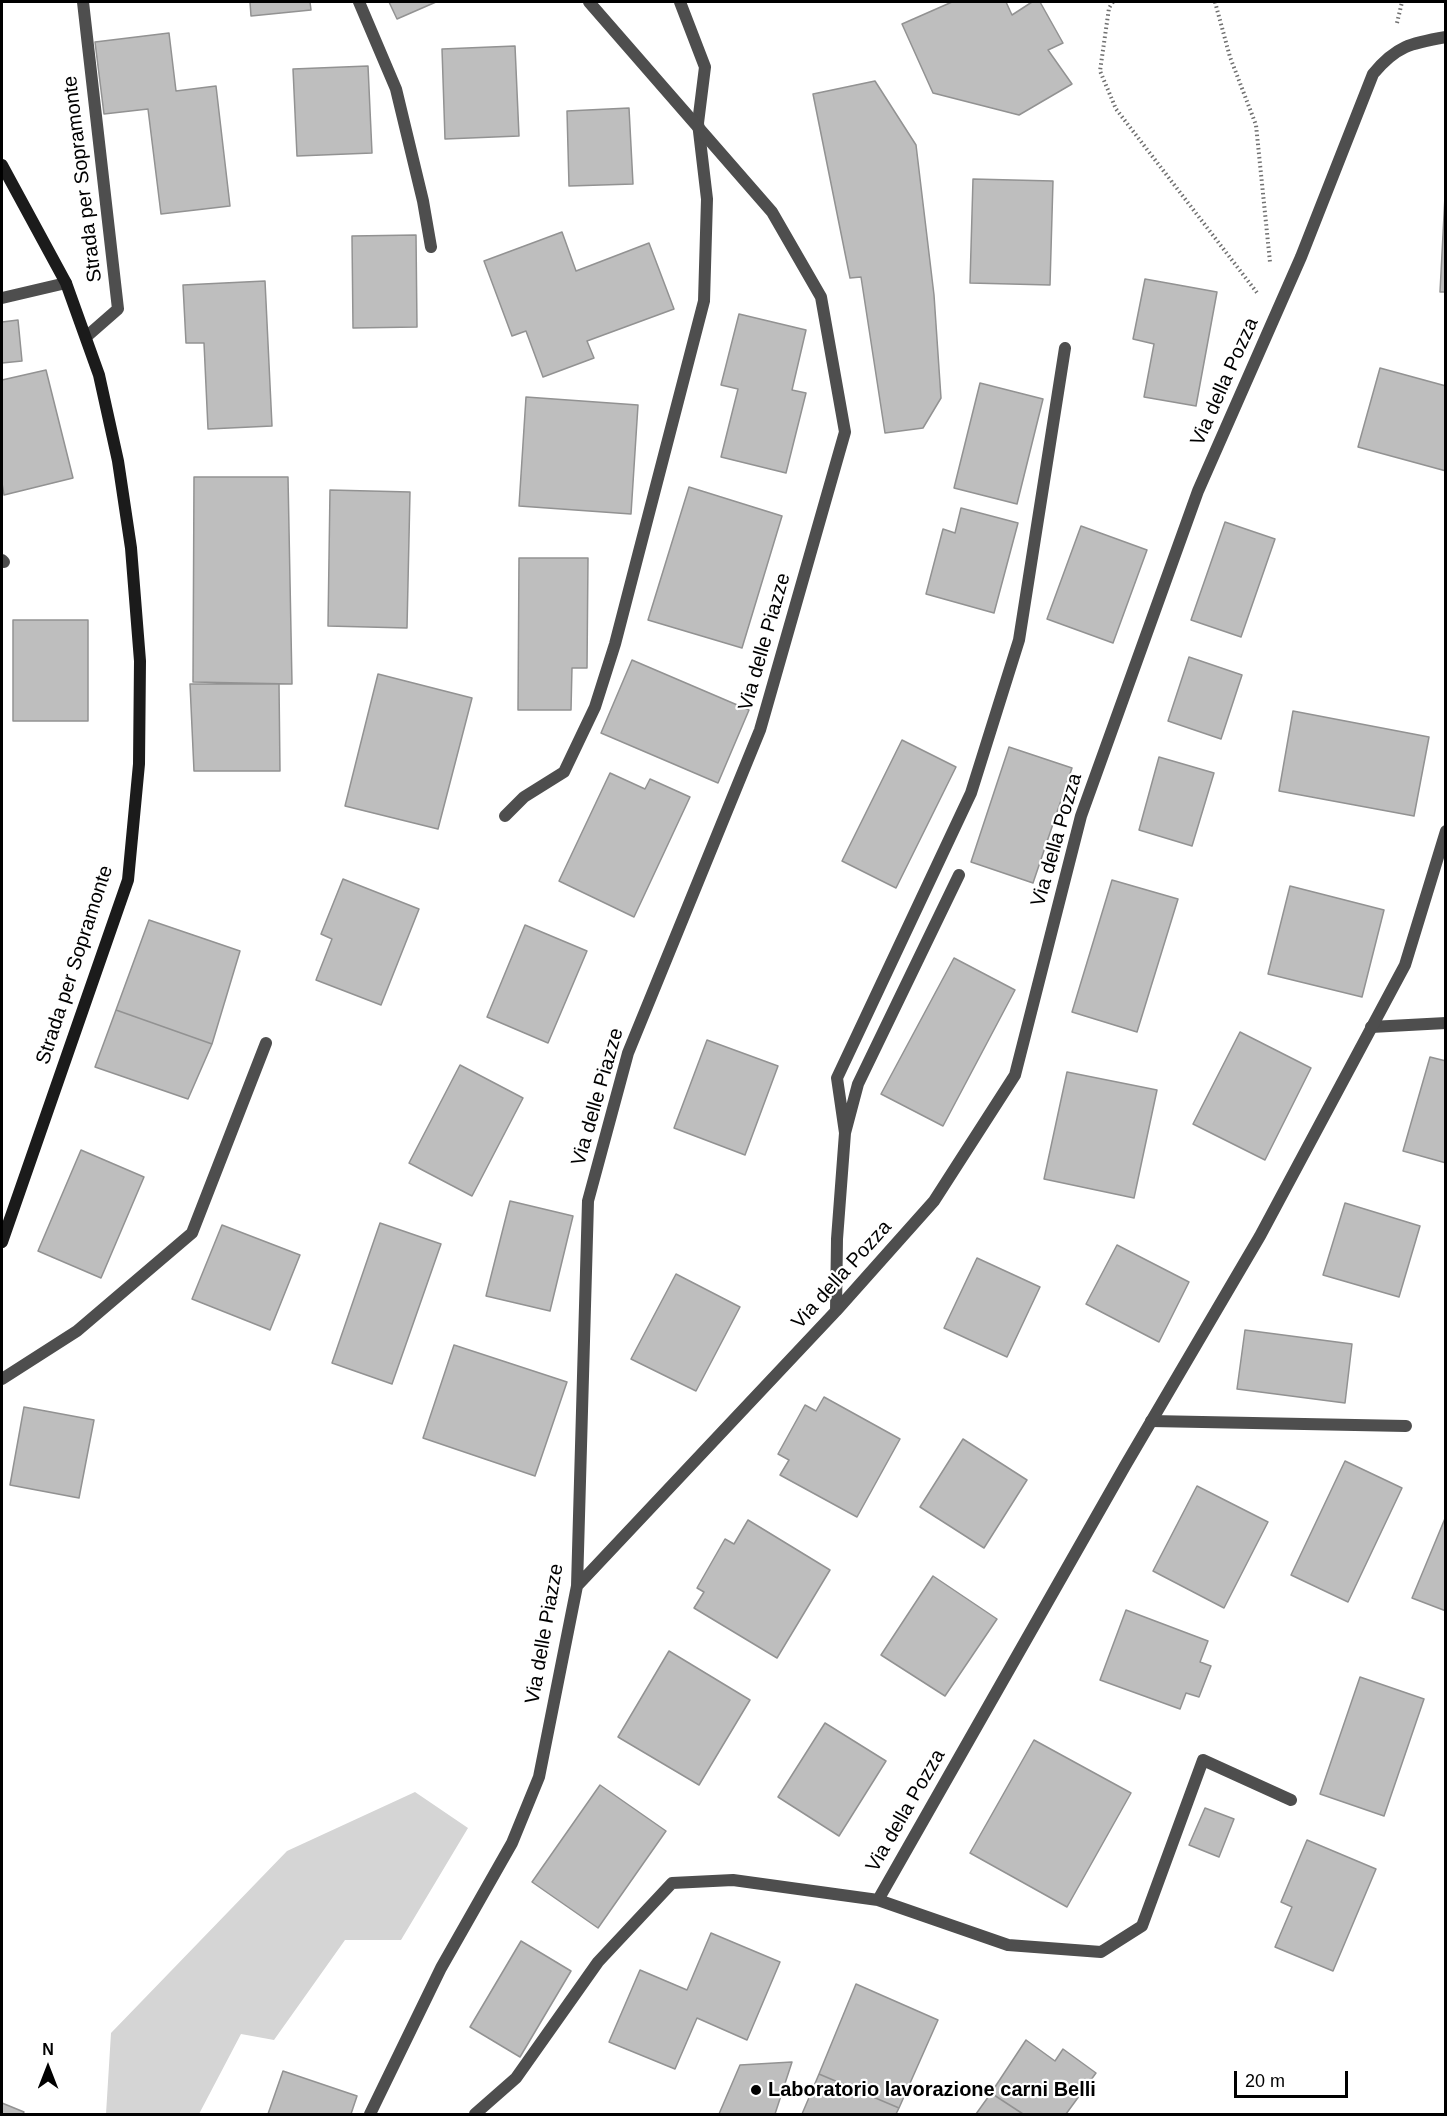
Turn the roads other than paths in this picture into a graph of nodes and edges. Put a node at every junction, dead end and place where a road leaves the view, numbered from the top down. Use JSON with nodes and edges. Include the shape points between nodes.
{"nodes":[{"id":1,"x":82,"y":2,"type":"edge"},
{"id":2,"x":358,"y":2,"type":"edge"},
{"id":3,"x":589,"y":2,"type":"edge"},
{"id":4,"x":680,"y":2,"type":"edge"},
{"id":5,"x":1446,"y":37,"type":"edge"},
{"id":6,"x":698,"y":123,"type":"junction"},
{"id":7,"x":2,"y":165,"type":"edge"},
{"id":8,"x":431,"y":248,"type":"dead end"},
{"id":9,"x":66,"y":283,"type":"junction"},
{"id":10,"x":2,"y":298,"type":"edge"},
{"id":11,"x":86,"y":337,"type":"junction"},
{"id":12,"x":1065,"y":348,"type":"dead end"},
{"id":13,"x":505,"y":816,"type":"dead end"},
{"id":14,"x":1446,"y":831,"type":"edge"},
{"id":15,"x":958,"y":875,"type":"dead end"},
{"id":16,"x":1446,"y":1023,"type":"edge"},
{"id":17,"x":1371,"y":1027,"type":"junction"},
{"id":18,"x":266,"y":1043,"type":"dead end"},
{"id":19,"x":845,"y":1133,"type":"junction"},
{"id":20,"x":2,"y":1242,"type":"edge"},
{"id":21,"x":836,"y":1311,"type":"junction"},
{"id":22,"x":2,"y":1379,"type":"edge"},
{"id":23,"x":1151,"y":1421,"type":"junction"},
{"id":24,"x":1406,"y":1426,"type":"dead end"},
{"id":25,"x":577,"y":1586,"type":"junction"},
{"id":26,"x":1291,"y":1800,"type":"dead end"},
{"id":27,"x":878,"y":1900,"type":"junction"},
{"id":28,"x":370,"y":2115,"type":"edge"},
{"id":29,"x":475,"y":2115,"type":"edge"}],
"edges":[{"from":1,"to":11,"type":"street","name":"Strada per Sopramonte","via":[[118,309]]},
{"from":2,"to":8,"type":"street","via":[[396,89]]},
{"from":3,"to":6,"type":"street","name":"Via delle Piazze"},
{"from":4,"to":6,"type":"street","via":[[705,67]]},
{"from":5,"to":21,"type":"street","name":"Via della Pozza","via":[[1412,43],[1388,56],[1373,74],[1275,316],[1198,491],[1081,816],[1015,1075],[934,1201]]},
{"from":6,"to":13,"type":"street","via":[[707,199],[704,301],[615,644],[595,707],[564,772],[524,797]]},
{"from":6,"to":25,"type":"street","name":"Via delle Piazze","via":[[772,212],[820,297],[845,432],[760,730],[628,1053],[588,1201]]},
{"from":7,"to":9,"type":"main road","name":"Strada per Sopramonte"},
{"from":9,"to":10,"type":"street"},
{"from":9,"to":11,"type":"main road","name":"Strada per Sopramonte"},
{"from":11,"to":20,"type":"main road","name":"Strada per Sopramonte","via":[[102,385],[131,548],[140,661],[137,787],[128,880]]},
{"from":12,"to":19,"type":"street","via":[[1018,640],[971,793],[837,1078]]},
{"from":14,"to":17,"type":"street","name":"Via della Pozza","via":[[1405,965]]},
{"from":15,"to":19,"type":"street","via":[[858,1083]]},
{"from":16,"to":17,"type":"street"},
{"from":17,"to":23,"type":"street","name":"Via della Pozza","via":[[1260,1236]]},
{"from":18,"to":22,"type":"street","via":[[192,1233],[77,1331]]},
{"from":19,"to":21,"type":"street"},
{"from":21,"to":25,"type":"street","name":"Via della Pozza"},
{"from":23,"to":24,"type":"street"},
{"from":23,"to":27,"type":"street","name":"Via della Pozza"},
{"from":25,"to":28,"type":"street","name":"Via delle Piazze","via":[[539,1777],[512,1843],[441,1968]]},
{"from":26,"to":27,"type":"street","via":[[1203,1760],[1142,1926],[1101,1952],[1008,1945]]},
{"from":27,"to":29,"type":"street","name":"Via della Pozza","via":[[733,1880],[672,1883],[597,1962],[516,2078]]}]}
